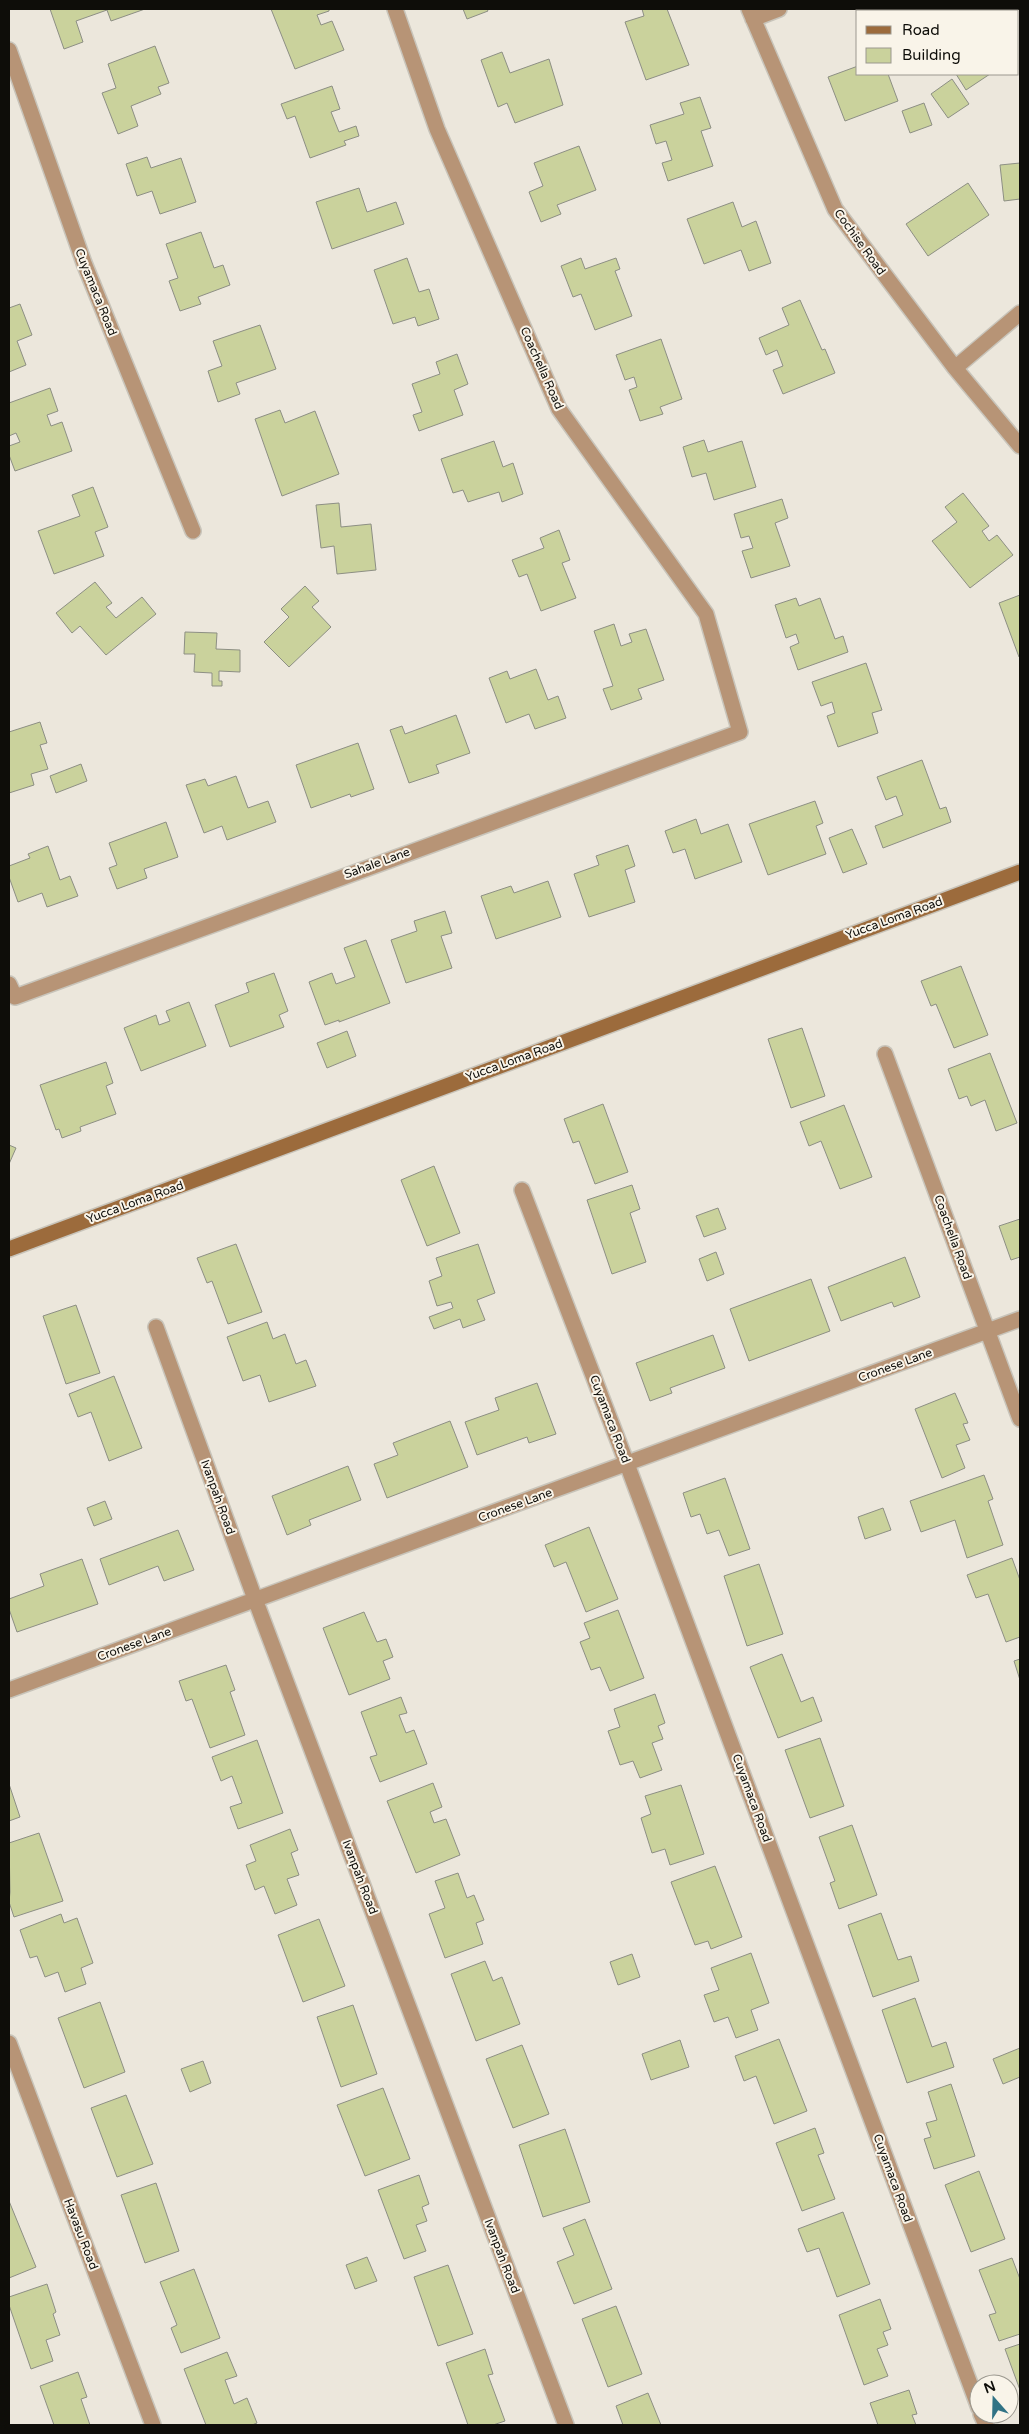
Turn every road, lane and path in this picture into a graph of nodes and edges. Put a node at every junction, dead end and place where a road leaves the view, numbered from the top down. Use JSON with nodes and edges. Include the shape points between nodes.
{"nodes":[{"id":1,"x":395,"y":9,"type":"edge"},
{"id":2,"x":779,"y":9,"type":"edge"},
{"id":3,"x":751,"y":14,"type":"edge"},
{"id":4,"x":9,"y":50,"type":"edge"},
{"id":5,"x":1020,"y":313,"type":"edge"},
{"id":6,"x":955,"y":368,"type":"junction"},
{"id":7,"x":1020,"y":446,"type":"edge"},
{"id":8,"x":193,"y":530,"type":"dead end"},
{"id":9,"x":740,"y":732,"type":"joint"},
{"id":10,"x":1020,"y":872,"type":"edge"},
{"id":11,"x":12,"y":991,"type":"edge"},
{"id":12,"x":885,"y":1054,"type":"dead end"},
{"id":13,"x":522,"y":1190,"type":"dead end"},
{"id":14,"x":9,"y":1249,"type":"edge"},
{"id":15,"x":1020,"y":1318,"type":"edge"},
{"id":16,"x":156,"y":1327,"type":"dead end"},
{"id":17,"x":987,"y":1331,"type":"junction"},
{"id":18,"x":1020,"y":1419,"type":"edge"},
{"id":19,"x":627,"y":1464,"type":"junction"},
{"id":20,"x":256,"y":1599,"type":"junction"},
{"id":21,"x":9,"y":1690,"type":"edge"},
{"id":22,"x":9,"y":2043,"type":"edge"},
{"id":23,"x":969,"y":2381,"type":"edge"},
{"id":24,"x":153,"y":2425,"type":"edge"},
{"id":25,"x":566,"y":2425,"type":"edge"}],
"edges":[{"from":1,"to":9,"type":"street","name":"Coachella Road","via":[[437,129],[559,409],[706,614]]},
{"from":2,"to":3,"type":"street"},
{"from":3,"to":6,"type":"street","name":"Cochise Road","via":[[835,209]]},
{"from":4,"to":8,"type":"street","name":"Cuyamaca Road","via":[[84,263]]},
{"from":5,"to":6,"type":"street"},
{"from":6,"to":7,"type":"street","name":"Cochise Road"},
{"from":9,"to":11,"type":"street","name":"Sahale Lane"},
{"from":10,"to":14,"type":"main road","name":"Yucca Loma Road"},
{"from":12,"to":17,"type":"street","name":"Coachella Road"},
{"from":13,"to":19,"type":"street","name":"Cuyamaca Road"},
{"from":15,"to":17,"type":"street","name":"Cronese Lane"},
{"from":16,"to":20,"type":"street","name":"Ivanpah Road"},
{"from":17,"to":18,"type":"street","name":"Coachella Road"},
{"from":17,"to":19,"type":"street","name":"Cronese Lane"},
{"from":19,"to":20,"type":"street","name":"Cronese Lane"},
{"from":19,"to":23,"type":"street","name":"Cuyamaca Road"},
{"from":20,"to":21,"type":"street","name":"Cronese Lane"},
{"from":20,"to":25,"type":"street","name":"Ivanpah Road"},
{"from":22,"to":24,"type":"street","name":"Havasu Road"}]}
